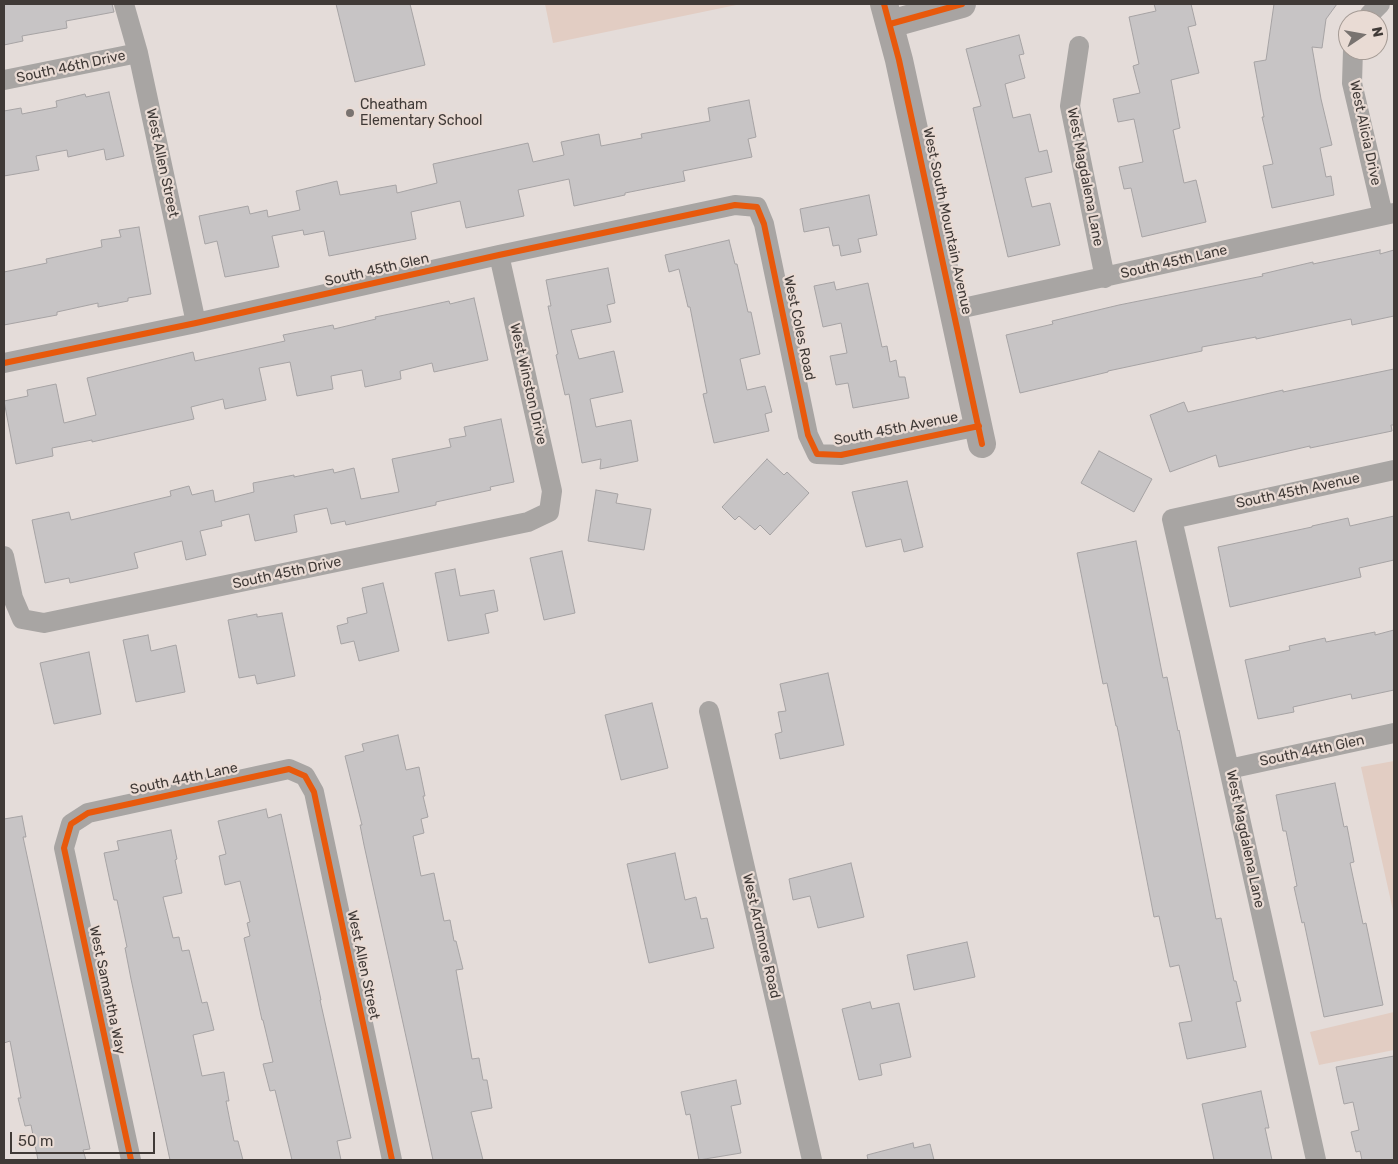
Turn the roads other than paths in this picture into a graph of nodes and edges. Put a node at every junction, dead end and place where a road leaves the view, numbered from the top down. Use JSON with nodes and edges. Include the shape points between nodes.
{"nodes":[{"id":1,"x":124,"y":4,"type":"edge"},
{"id":2,"x":962,"y":4,"type":"edge"},
{"id":3,"x":887,"y":14,"type":"edge"},
{"id":4,"x":1079,"y":46,"type":"dead end"},
{"id":5,"x":138,"y":53,"type":"junction"},
{"id":6,"x":1353,"y":60,"type":"edge"},
{"id":7,"x":4,"y":80,"type":"edge"},
{"id":8,"x":756,"y":207,"type":"joint"},
{"id":9,"x":1389,"y":214,"type":"edge"},
{"id":10,"x":499,"y":256,"type":"junction"},
{"id":11,"x":1104,"y":278,"type":"junction"},
{"id":12,"x":954,"y":310,"type":"junction"},
{"id":13,"x":196,"y":323,"type":"junction"},
{"id":14,"x":4,"y":363,"type":"edge"},
{"id":15,"x":981,"y":435,"type":"joint"},
{"id":16,"x":817,"y":454,"type":"joint"},
{"id":17,"x":1394,"y":470,"type":"edge"},
{"id":18,"x":549,"y":512,"type":"joint"},
{"id":19,"x":1172,"y":519,"type":"joint"},
{"id":20,"x":4,"y":556,"type":"edge"},
{"id":21,"x":709,"y":711,"type":"dead end"},
{"id":22,"x":1394,"y":733,"type":"edge"},
{"id":23,"x":1230,"y":769,"type":"junction"},
{"id":24,"x":305,"y":776,"type":"joint"},
{"id":25,"x":71,"y":824,"type":"joint"},
{"id":26,"x":131,"y":1160,"type":"edge"},
{"id":27,"x":392,"y":1160,"type":"edge"},
{"id":28,"x":812,"y":1160,"type":"edge"},
{"id":29,"x":1316,"y":1160,"type":"edge"}],
"edges":[{"from":1,"to":5,"type":"street","name":"West Allen Street"},
{"from":2,"to":3,"type":"street"},
{"from":3,"to":12,"type":"street","name":"West South Mountain Avenue"},
{"from":4,"to":11,"type":"street","name":"West Magdalena Lane","via":[[1070,106]]},
{"from":5,"to":7,"type":"street","name":"South 46th Drive"},
{"from":5,"to":13,"type":"street","name":"West Allen Street"},
{"from":6,"to":9,"type":"street","name":"West Alicia Drive","via":[[1352,83]]},
{"from":8,"to":10,"type":"street","name":"South 45th Glen","via":[[735,205]]},
{"from":8,"to":16,"type":"street","name":"West Coles Road","via":[[764,224],[808,435]]},
{"from":9,"to":11,"type":"street","name":"South 45th Lane"},
{"from":10,"to":13,"type":"street","name":"South 45th Glen"},
{"from":10,"to":18,"type":"street","name":"West Winston Drive","via":[[552,491]]},
{"from":11,"to":12,"type":"street","name":"South 45th Lane"},
{"from":12,"to":15,"type":"street","name":"West South Mountain Avenue"},
{"from":13,"to":14,"type":"street","name":"South 45th Glen"},
{"from":15,"to":16,"type":"street","name":"South 45th Avenue","via":[[841,455]]},
{"from":17,"to":19,"type":"street","name":"South 45th Avenue"},
{"from":18,"to":20,"type":"street","name":"South 45th Drive","via":[[528,522],[44,624],[22,619],[13,598]]},
{"from":19,"to":23,"type":"street","name":"West Magdalena Lane"},
{"from":21,"to":28,"type":"street","name":"West Ardmore Road"},
{"from":22,"to":23,"type":"street","name":"South 44th Glen"},
{"from":23,"to":29,"type":"street","name":"West Magdalena Lane"},
{"from":24,"to":25,"type":"street","name":"South 44th Lane","via":[[289,769],[88,813]]},
{"from":24,"to":27,"type":"street","name":"West Allen Street","via":[[314,792]]},
{"from":25,"to":26,"type":"street","name":"West Samantha Way","via":[[64,848]]}]}
